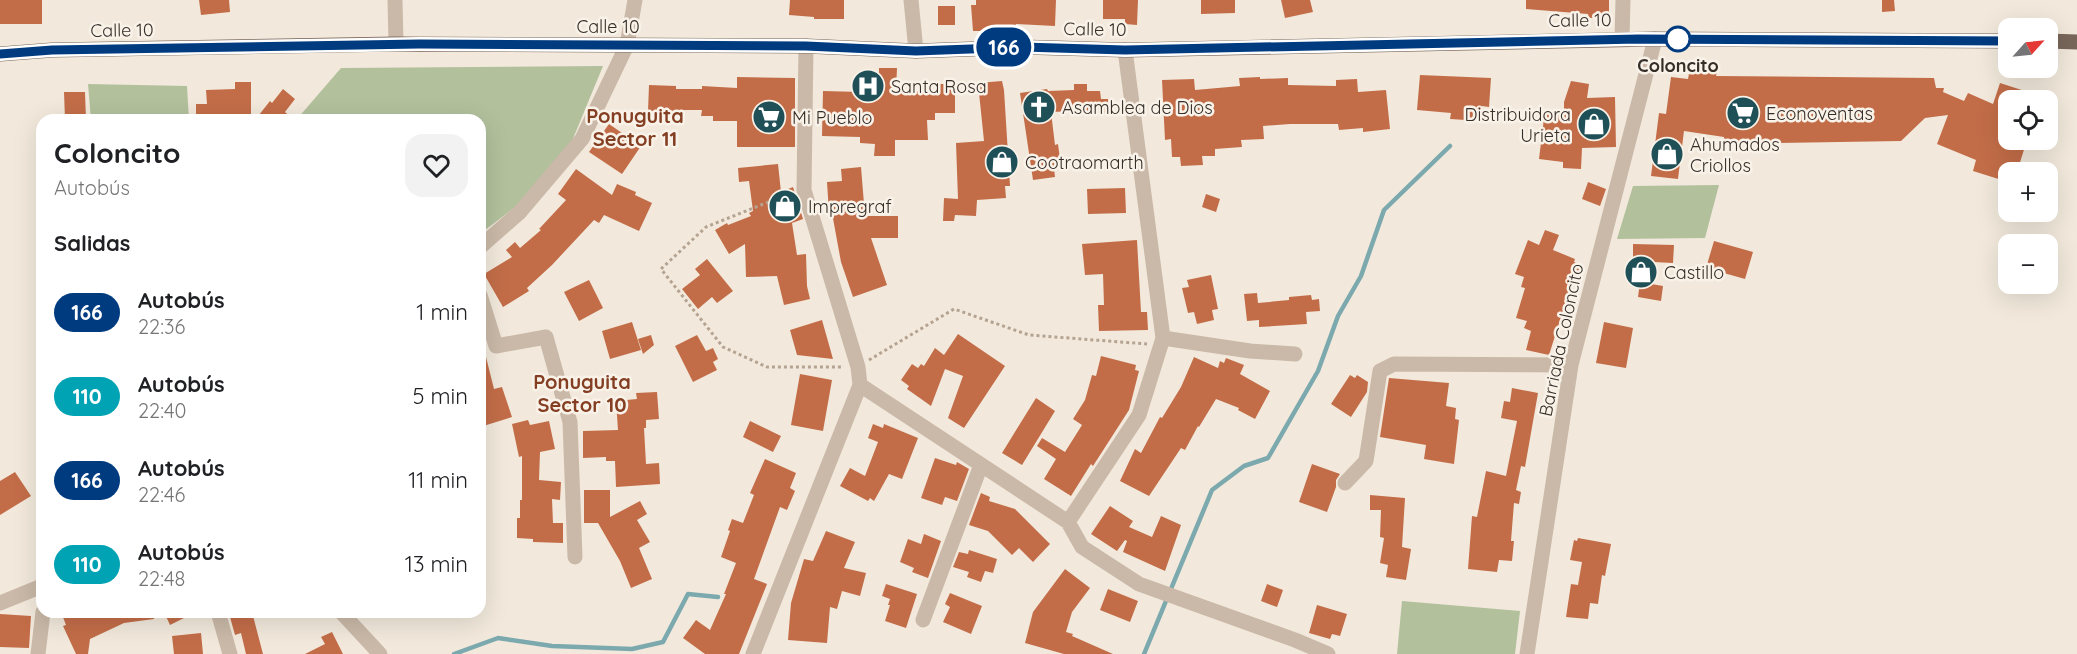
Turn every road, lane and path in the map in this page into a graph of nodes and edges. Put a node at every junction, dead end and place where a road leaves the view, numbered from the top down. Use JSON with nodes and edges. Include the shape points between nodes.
{"nodes":[{"id":1,"x":395,"y":0,"type":"edge"},
{"id":2,"x":634,"y":0,"type":"edge"},
{"id":3,"x":911,"y":0,"type":"edge"},
{"id":4,"x":1623,"y":0,"type":"edge"},
{"id":5,"x":1622,"y":39,"type":"junction"},
{"id":6,"x":1655,"y":39,"type":"junction"},
{"id":7,"x":1998,"y":41,"type":"edge"},
{"id":8,"x":2058,"y":42,"type":"edge"},
{"id":9,"x":2077,"y":42,"type":"edge"},
{"id":10,"x":396,"y":44,"type":"junction"},
{"id":11,"x":627,"y":45,"type":"junction"},
{"id":12,"x":806,"y":46,"type":"junction"},
{"id":13,"x":1125,"y":50,"type":"junction"},
{"id":14,"x":916,"y":51,"type":"junction"},
{"id":15,"x":0,"y":54,"type":"edge"},
{"id":16,"x":804,"y":190,"type":"junction"},
{"id":17,"x":486,"y":242,"type":"edge"},
{"id":18,"x":486,"y":314,"type":"edge"},
{"id":19,"x":1162,"y":342,"type":"junction"},
{"id":20,"x":1295,"y":354,"type":"dead end"},
{"id":21,"x":1571,"y":365,"type":"junction"},
{"id":22,"x":858,"y":367,"type":"junction"},
{"id":23,"x":860,"y":385,"type":"junction"},
{"id":24,"x":981,"y":465,"type":"junction"},
{"id":25,"x":1345,"y":483,"type":"dead end"},
{"id":26,"x":1068,"y":522,"type":"junction"},
{"id":27,"x":575,"y":557,"type":"dead end"},
{"id":28,"x":36,"y":588,"type":"edge"},
{"id":29,"x":0,"y":603,"type":"edge"},
{"id":30,"x":42,"y":618,"type":"edge"},
{"id":31,"x":220,"y":618,"type":"edge"},
{"id":32,"x":347,"y":618,"type":"edge"},
{"id":33,"x":923,"y":620,"type":"dead end"},
{"id":34,"x":38,"y":654,"type":"edge"},
{"id":35,"x":230,"y":654,"type":"edge"},
{"id":36,"x":380,"y":654,"type":"edge"},
{"id":37,"x":753,"y":654,"type":"edge"},
{"id":38,"x":1328,"y":654,"type":"edge"},
{"id":39,"x":1527,"y":654,"type":"edge"}],
"edges":[{"from":1,"to":10,"type":"street"},
{"from":2,"to":11,"type":"street"},
{"from":3,"to":14,"type":"street"},
{"from":4,"to":5,"type":"street"},
{"from":5,"to":6,"type":"main road","name":"Calle 10"},
{"from":5,"to":13,"type":"main road","name":"Calle 10"},
{"from":6,"to":7,"type":"main road","name":"Calle 10"},
{"from":6,"to":21,"type":"street","name":"Barriada Coloncito"},
{"from":8,"to":9,"type":"main road"},
{"from":10,"to":11,"type":"main road","name":"Calle 10"},
{"from":10,"to":15,"type":"main road","name":"Calle 10"},
{"from":11,"to":12,"type":"main road","name":"Calle 10"},
{"from":11,"to":17,"type":"street","via":[[582,139],[520,212]]},
{"from":12,"to":14,"type":"main road","name":"Calle 10"},
{"from":12,"to":16,"type":"street"},
{"from":13,"to":14,"type":"main road","name":"Calle 10","via":[[1022,47]]},
{"from":13,"to":19,"type":"street"},
{"from":16,"to":22,"type":"street"},
{"from":16,"to":22,"type":"path","via":[[706,227],[661,269],[723,347],[767,367]]},
{"from":18,"to":27,"type":"street","via":[[496,346],[546,337],[570,422]]},
{"from":19,"to":20,"type":"street"},
{"from":19,"to":22,"type":"path","via":[[1029,335],[954,309]]},
{"from":19,"to":26,"type":"street","via":[[1139,415]]},
{"from":21,"to":25,"type":"street","via":[[1394,364],[1380,370],[1366,460]]},
{"from":21,"to":39,"type":"street","name":"Barriada Coloncito"},
{"from":22,"to":23,"type":"street"},
{"from":23,"to":24,"type":"street"},
{"from":23,"to":37,"type":"street"},
{"from":24,"to":26,"type":"street"},
{"from":24,"to":33,"type":"street"},
{"from":26,"to":38,"type":"street","via":[[1082,546],[1139,584]]},
{"from":28,"to":29,"type":"street"},
{"from":30,"to":34,"type":"street"},
{"from":31,"to":35,"type":"street"},
{"from":32,"to":36,"type":"street"}]}
